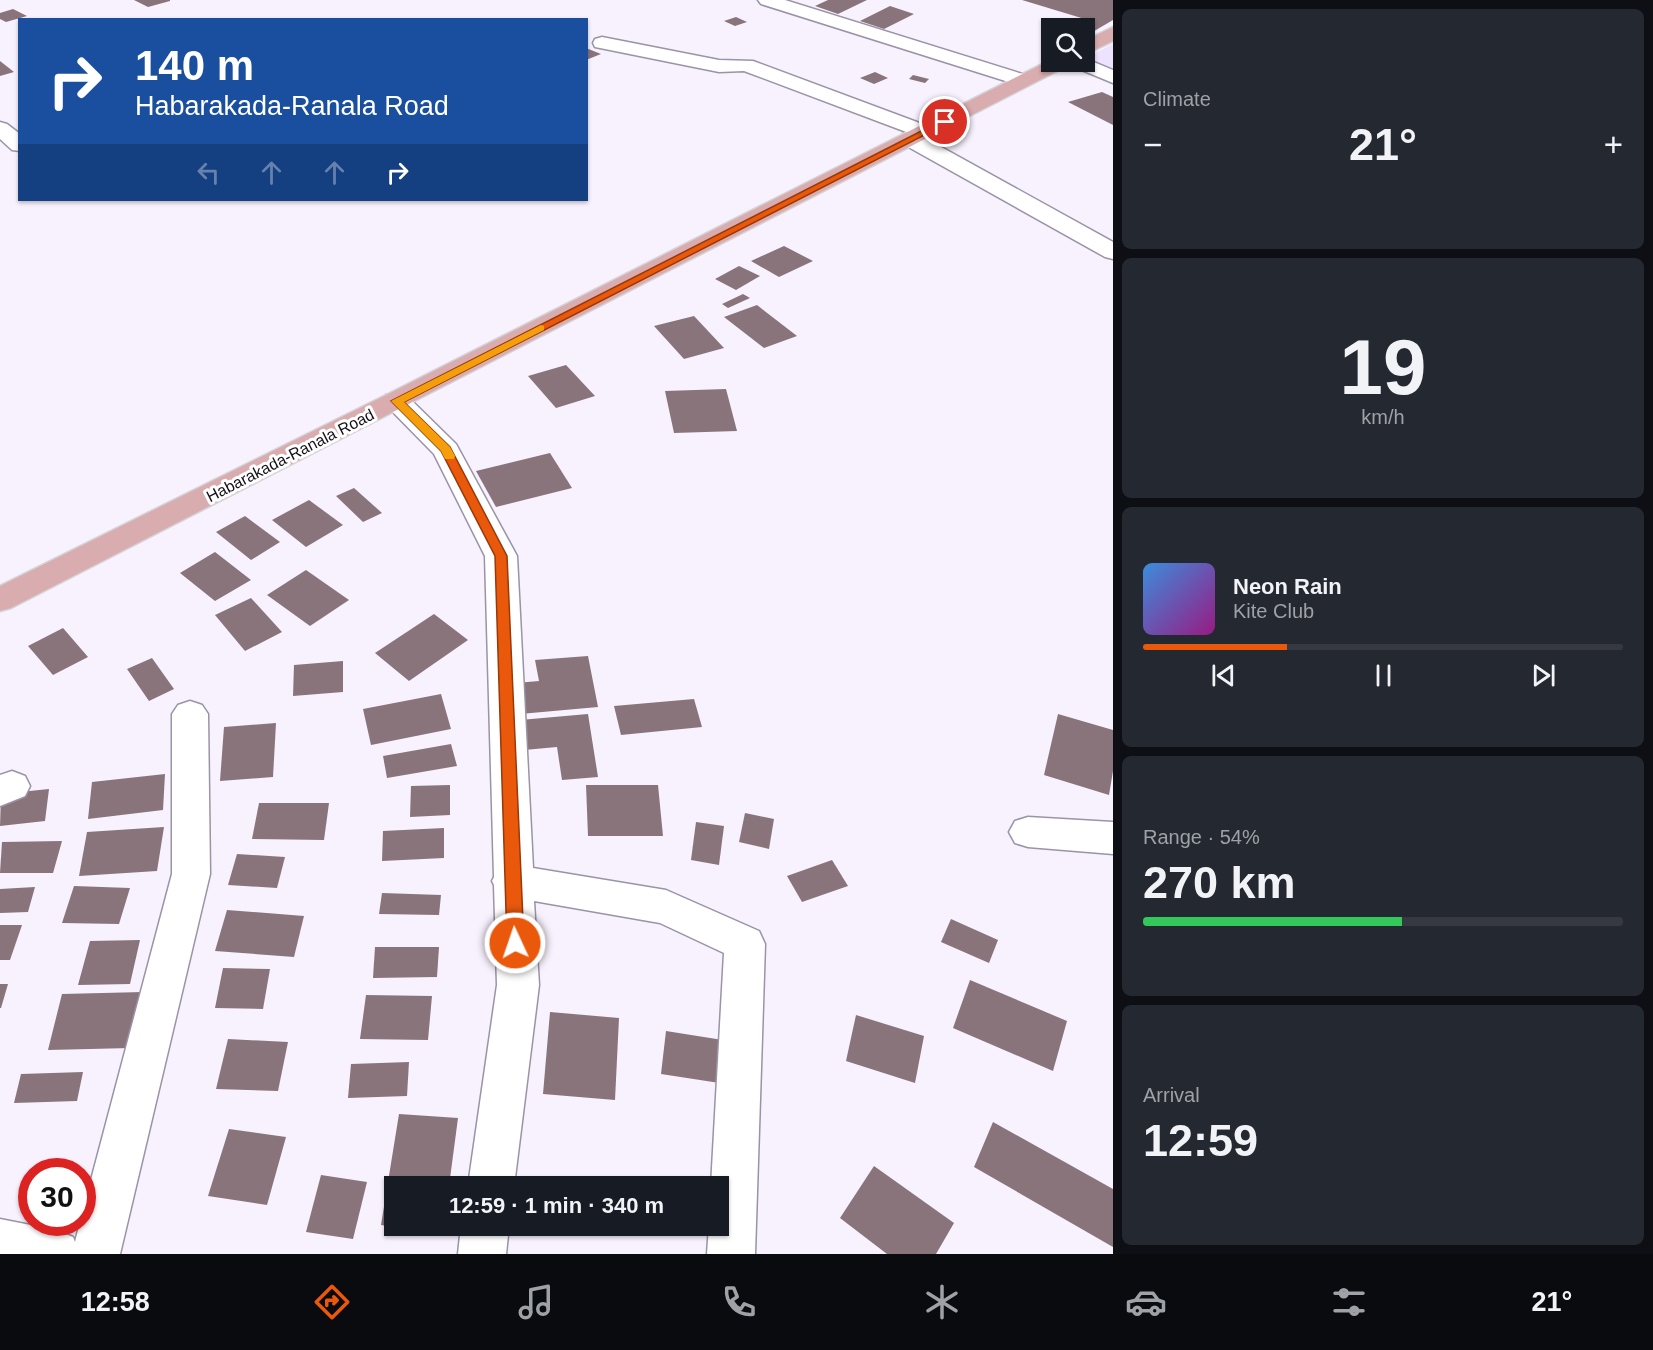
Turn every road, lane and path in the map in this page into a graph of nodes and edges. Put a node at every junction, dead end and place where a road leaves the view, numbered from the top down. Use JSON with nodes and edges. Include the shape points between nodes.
{"nodes":[{"id":1,"x":767,"y":0,"type":"edge"},
{"id":2,"x":1113,"y":33,"type":"edge"},
{"id":3,"x":602,"y":43,"type":"dead end"},
{"id":4,"x":1095,"y":43,"type":"edge"},
{"id":5,"x":1095,"y":69,"type":"edge"},
{"id":6,"x":1041,"y":71,"type":"edge"},
{"id":7,"x":1113,"y":77,"type":"edge"},
{"id":8,"x":1022,"y":80,"type":"junction"},
{"id":9,"x":0,"y":128,"type":"edge"},
{"id":10,"x":918,"y":136,"type":"junction"},
{"id":11,"x":18,"y":143,"type":"edge"},
{"id":12,"x":1113,"y":252,"type":"edge"},
{"id":13,"x":396,"y":401,"type":"junction"},
{"id":14,"x":0,"y":600,"type":"edge"},
{"id":15,"x":190,"y":714,"type":"dead end"},
{"id":16,"x":1028,"y":831,"type":"dead end"},
{"id":17,"x":1113,"y":838,"type":"edge"},
{"id":18,"x":512,"y":881,"type":"junction"},
{"id":19,"x":491,"y":1176,"type":"edge"},
{"id":20,"x":484,"y":1236,"type":"edge"},
{"id":21,"x":0,"y":1243,"type":"edge"},
{"id":22,"x":56,"y":1254,"type":"edge"},
{"id":23,"x":96,"y":1254,"type":"edge"},
{"id":24,"x":482,"y":1254,"type":"edge"},
{"id":25,"x":731,"y":1254,"type":"edge"}],
"edges":[{"from":1,"to":8,"type":"street"},
{"from":2,"to":4,"type":"main road"},
{"from":3,"to":10,"type":"street","via":[[719,66],[746,65]]},
{"from":5,"to":7,"type":"street"},
{"from":6,"to":8,"type":"main road","name":"Habarakada-Ranala Road"},
{"from":8,"to":10,"type":"main road","name":"Habarakada-Ranala Road"},
{"from":9,"to":11,"type":"street"},
{"from":10,"to":12,"type":"street"},
{"from":10,"to":13,"type":"main road","name":"Habarakada-Ranala Road"},
{"from":13,"to":14,"type":"main road","name":"Habarakada-Ranala Road"},
{"from":13,"to":18,"type":"street","via":[[446,450],[501,556]]},
{"from":15,"to":23,"type":"street","via":[[192,874]]},
{"from":16,"to":17,"type":"street"},
{"from":18,"to":19,"type":"street","via":[[518,984]]},
{"from":18,"to":25,"type":"street","via":[[666,907],[745,944]]},
{"from":20,"to":24,"type":"street"},
{"from":21,"to":22,"type":"street"}]}
